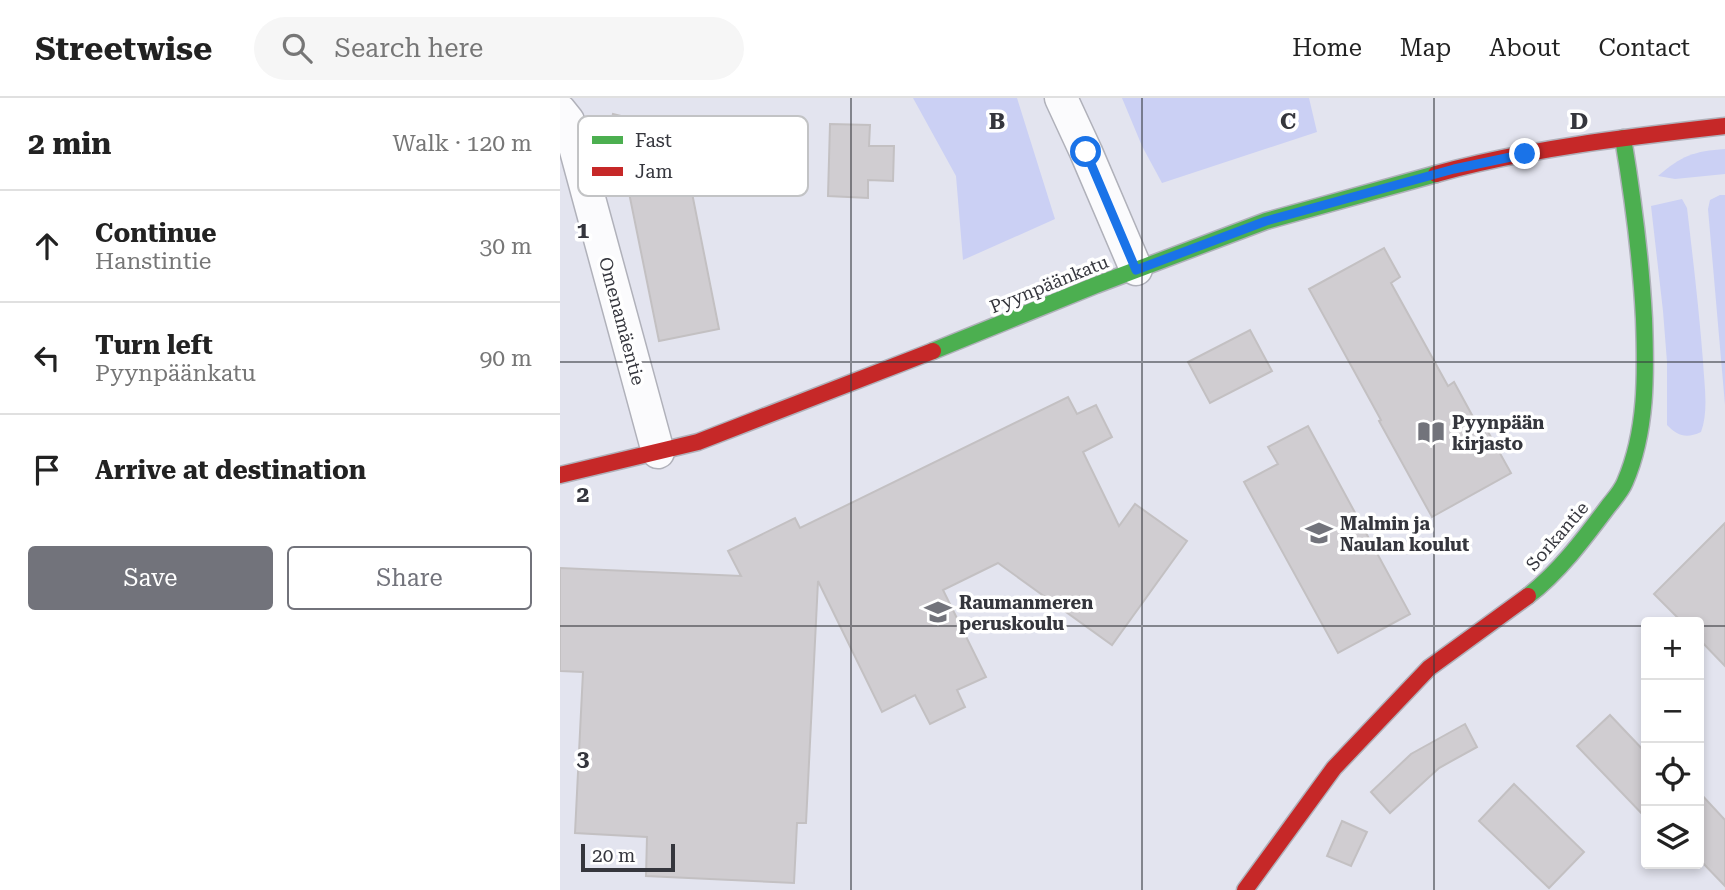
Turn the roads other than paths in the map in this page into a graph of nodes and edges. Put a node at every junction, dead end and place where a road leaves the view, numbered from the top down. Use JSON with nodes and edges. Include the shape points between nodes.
{"nodes":[{"id":1,"x":1061,"y":98,"type":"edge"},
{"id":2,"x":560,"y":111,"type":"edge"},
{"id":3,"x":1725,"y":126,"type":"edge"},
{"id":4,"x":1623,"y":138,"type":"junction"},
{"id":5,"x":578,"y":158,"type":"edge"},
{"id":6,"x":588,"y":196,"type":"edge"},
{"id":7,"x":1136,"y":270,"type":"junction"},
{"id":8,"x":658,"y":452,"type":"junction"},
{"id":9,"x":560,"y":475,"type":"edge"},
{"id":10,"x":1245,"y":890,"type":"edge"}],
"edges":[{"from":1,"to":7,"type":"street"},
{"from":2,"to":5,"type":"street","name":"Omenamäentie","via":[[568,121]]},
{"from":3,"to":4,"type":"main road","name":"Pyynpäänkatu"},
{"from":4,"to":7,"type":"main road","name":"Pyynpäänkatu","via":[[1490,161],[1365,193],[1266,221]]},
{"from":4,"to":10,"type":"main road","name":"Sorkantie","via":[[1642,283],[1646,366],[1639,441],[1624,485],[1547,581],[1429,668],[1334,768]]},
{"from":6,"to":8,"type":"street","name":"Omenamäentie"},
{"from":7,"to":8,"type":"main road","name":"Pyynpäänkatu","via":[[885,371],[698,442]]},
{"from":8,"to":9,"type":"main road","name":"Pyynpäänkatu"}]}
